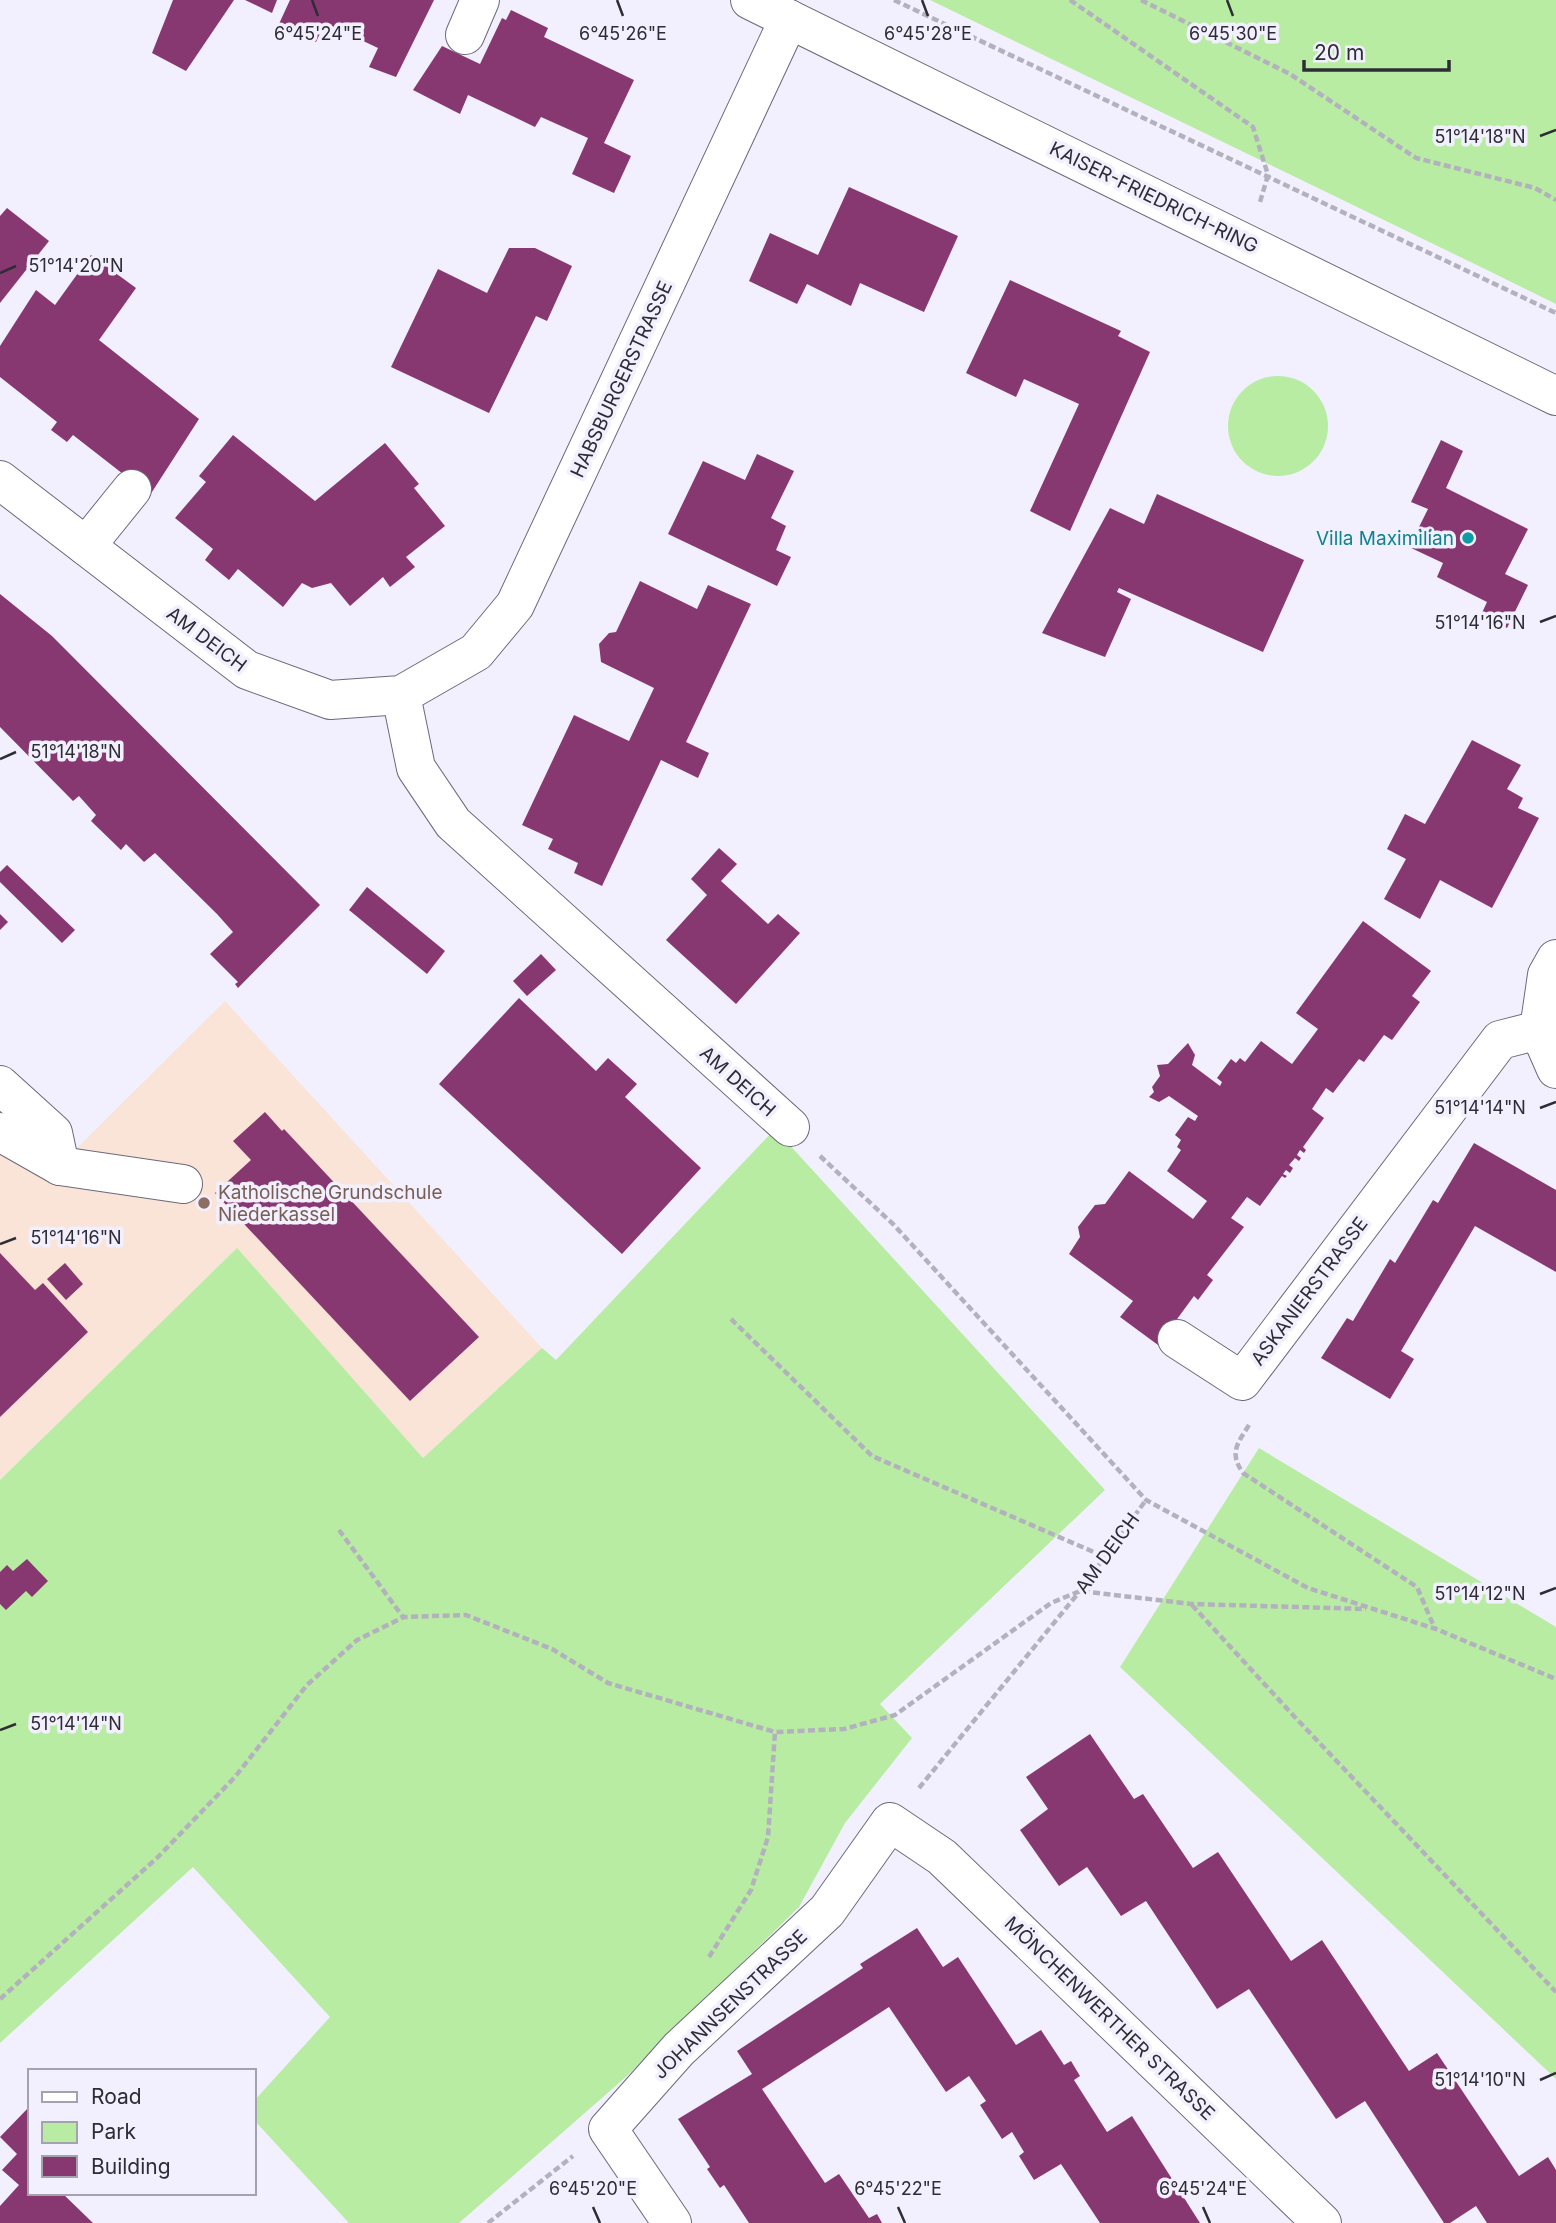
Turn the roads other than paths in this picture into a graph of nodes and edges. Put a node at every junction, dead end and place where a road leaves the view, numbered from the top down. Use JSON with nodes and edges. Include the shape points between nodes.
{"nodes":[{"id":1,"x":480,"y":0,"type":"edge"},
{"id":2,"x":750,"y":0,"type":"edge"},
{"id":3,"x":789,"y":19,"type":"junction"},
{"id":4,"x":465,"y":35,"type":"dead end"},
{"id":5,"x":1556,"y":396,"type":"edge"},
{"id":6,"x":0,"y":480,"type":"edge"},
{"id":7,"x":132,"y":489,"type":"dead end"},
{"id":8,"x":86,"y":546,"type":"junction"},
{"id":9,"x":401,"y":695,"type":"junction"},
{"id":10,"x":1556,"y":959,"type":"edge"},
{"id":11,"x":1539,"y":1030,"type":"junction"},
{"id":12,"x":1556,"y":1069,"type":"edge"},
{"id":13,"x":0,"y":1085,"type":"edge"},
{"id":14,"x":790,"y":1127,"type":"road end"},
{"id":15,"x":0,"y":1132,"type":"edge"},
{"id":16,"x":60,"y":1166,"type":"junction"},
{"id":17,"x":183,"y":1184,"type":"dead end"},
{"id":18,"x":1177,"y":1339,"type":"dead end"},
{"id":19,"x":890,"y":1822,"type":"joint"},
{"id":20,"x":672,"y":2223,"type":"edge"},
{"id":21,"x":1322,"y":2223,"type":"edge"}],
"edges":[{"from":1,"to":4,"type":"street"},
{"from":2,"to":3,"type":"street","name":"KAISER-FRIEDRICH-RING"},
{"from":3,"to":5,"type":"street","name":"KAISER-FRIEDRICH-RING"},
{"from":3,"to":9,"type":"street","name":"HABSBURGERSTRASSE","via":[[515,605],[476,652]]},
{"from":6,"to":8,"type":"street","name":"AM DEICH"},
{"from":7,"to":8,"type":"street"},
{"from":8,"to":9,"type":"street","name":"AM DEICH","via":[[247,670],[330,700]]},
{"from":9,"to":14,"type":"street","name":"AM DEICH","via":[[416,768],[453,823]]},
{"from":10,"to":11,"type":"street","via":[[1547,975]]},
{"from":11,"to":12,"type":"street"},
{"from":11,"to":18,"type":"street","name":"ASKANIERSTRASSE","via":[[1500,1040],[1242,1381]]},
{"from":13,"to":16,"type":"street","via":[[53,1133]]},
{"from":15,"to":16,"type":"street"},
{"from":16,"to":17,"type":"street"},
{"from":19,"to":20,"type":"street","name":"JOHANNSENSTRASSE","via":[[827,1910],[679,2049],[608,2129]]},
{"from":19,"to":21,"type":"street","name":"MÖNCHENWERTHER STRASSE","via":[[942,1857]]}]}
